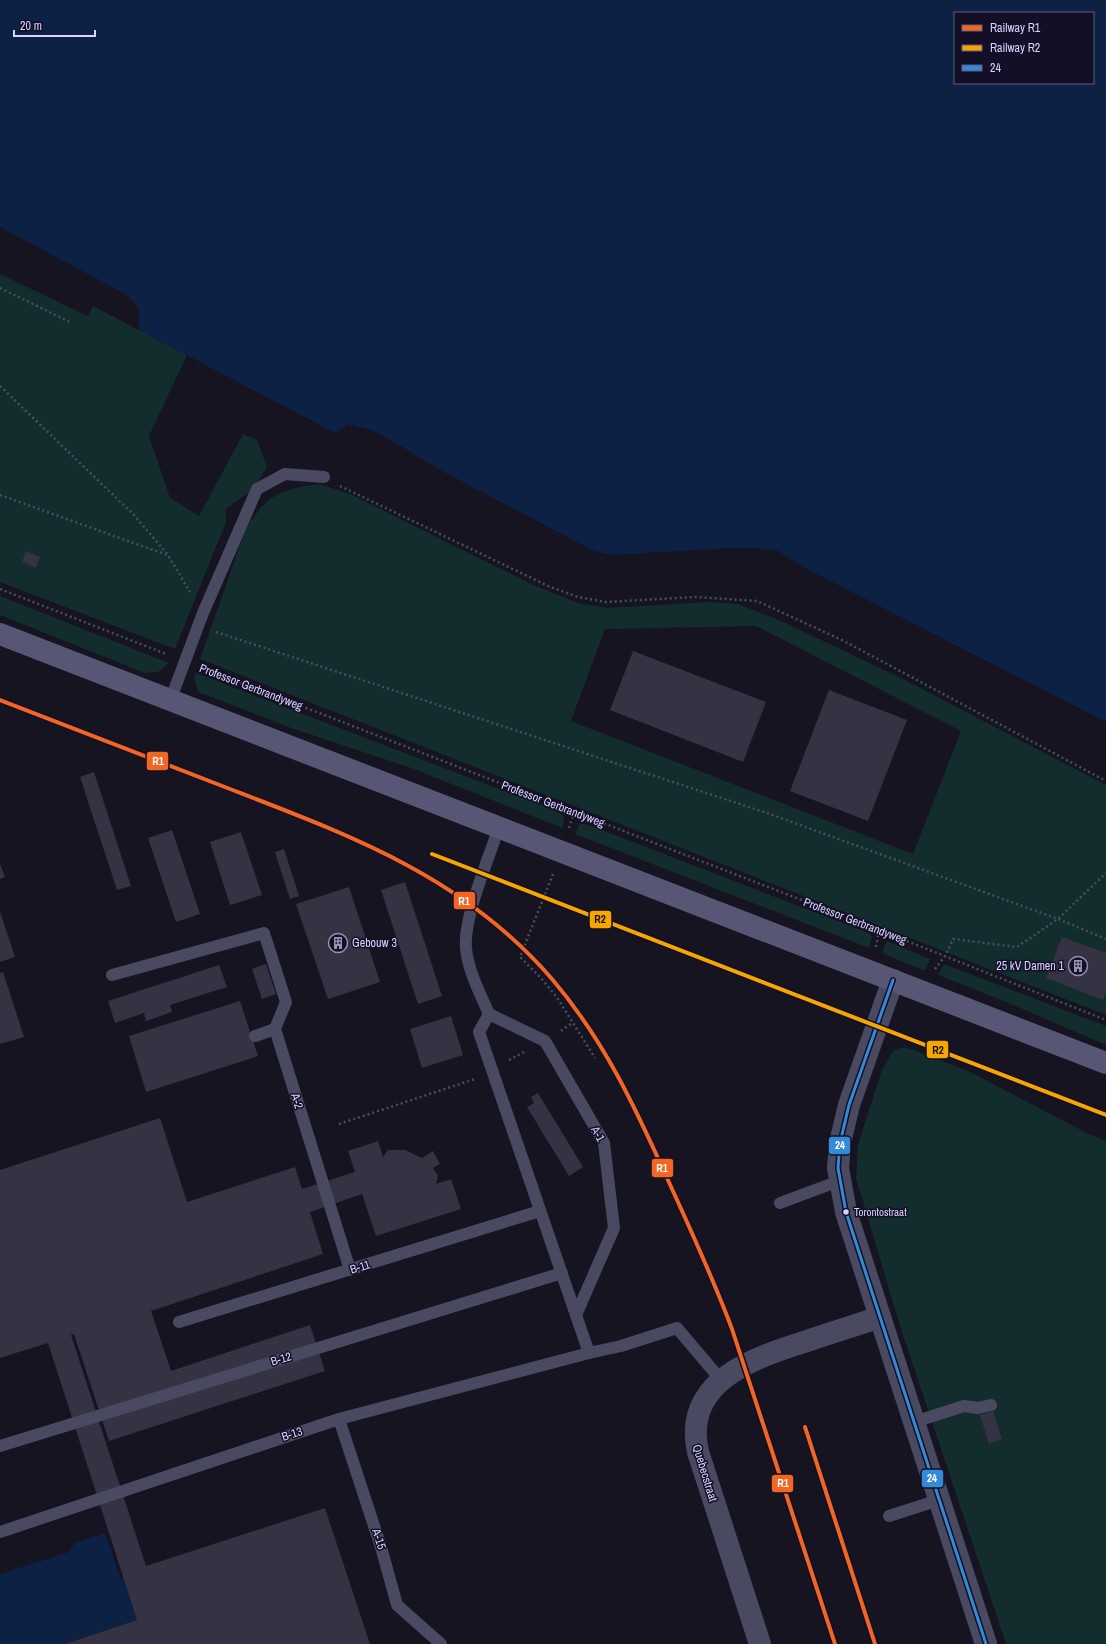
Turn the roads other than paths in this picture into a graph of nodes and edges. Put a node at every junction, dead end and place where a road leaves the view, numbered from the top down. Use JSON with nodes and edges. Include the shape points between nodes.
{"nodes":[{"id":1,"x":324,"y":477,"type":"road end"},
{"id":2,"x":0,"y":634,"type":"edge"},
{"id":3,"x":170,"y":702,"type":"junction"},
{"id":4,"x":499,"y":827,"type":"junction"},
{"id":5,"x":112,"y":975,"type":"dead end"},
{"id":6,"x":893,"y":980,"type":"junction"},
{"id":7,"x":489,"y":1014,"type":"junction"},
{"id":8,"x":275,"y":1029,"type":"junction"},
{"id":9,"x":255,"y":1036,"type":"dead end"},
{"id":10,"x":1106,"y":1063,"type":"edge"},
{"id":11,"x":839,"y":1181,"type":"junction"},
{"id":12,"x":780,"y":1203,"type":"dead end"},
{"id":13,"x":540,"y":1211,"type":"junction"},
{"id":14,"x":350,"y":1270,"type":"junction"},
{"id":15,"x":562,"y":1272,"type":"junction"},
{"id":16,"x":576,"y":1316,"type":"junction"},
{"id":17,"x":880,"y":1317,"type":"junction"},
{"id":18,"x":180,"y":1322,"type":"dead end"},
{"id":19,"x":589,"y":1353,"type":"junction"},
{"id":20,"x":721,"y":1380,"type":"junction"},
{"id":21,"x":991,"y":1405,"type":"dead end"},
{"id":22,"x":339,"y":1419,"type":"junction"},
{"id":23,"x":914,"y":1422,"type":"junction"},
{"id":24,"x":0,"y":1446,"type":"edge"},
{"id":25,"x":939,"y":1500,"type":"junction"},
{"id":26,"x":889,"y":1516,"type":"dead end"},
{"id":27,"x":0,"y":1532,"type":"edge"},
{"id":28,"x":441,"y":1644,"type":"edge"},
{"id":29,"x":760,"y":1644,"type":"edge"},
{"id":30,"x":986,"y":1644,"type":"edge"}],
"edges":[{"from":1,"to":3,"type":"lane","via":[[285,474],[257,489],[203,613]]},
{"from":2,"to":3,"type":"street"},
{"from":3,"to":4,"type":"street"},
{"from":4,"to":6,"type":"street"},
{"from":4,"to":7,"type":"lane","via":[[469,915],[466,933],[468,959]]},
{"from":5,"to":8,"type":"lane","via":[[264,932],[286,1002]]},
{"from":6,"to":10,"type":"street"},
{"from":6,"to":11,"type":"street","via":[[844,1123],[838,1155]]},
{"from":7,"to":13,"type":"lane","via":[[479,1032]]},
{"from":7,"to":16,"type":"lane","name":"A-1","via":[[544,1042],[604,1143],[614,1228]]},
{"from":8,"to":9,"type":"lane"},
{"from":8,"to":14,"type":"lane","name":"A-2"},
{"from":11,"to":12,"type":"lane"},
{"from":11,"to":17,"type":"street","via":[[846,1212]]},
{"from":13,"to":14,"type":"lane","name":"B-11"},
{"from":13,"to":15,"type":"lane"},
{"from":14,"to":18,"type":"lane","name":"B-11"},
{"from":15,"to":16,"type":"lane"},
{"from":15,"to":24,"type":"lane","name":"B-12"},
{"from":16,"to":19,"type":"lane"},
{"from":17,"to":20,"type":"street","name":"Quebecstraat","via":[[755,1359]]},
{"from":17,"to":23,"type":"street"},
{"from":19,"to":20,"type":"lane","via":[[621,1346],[677,1328]]},
{"from":19,"to":22,"type":"lane","name":"B-13"},
{"from":20,"to":29,"type":"street","name":"Quebecstraat","via":[[704,1400],[698,1414],[695,1439]]},
{"from":21,"to":23,"type":"lane","via":[[978,1408],[964,1406]]},
{"from":22,"to":27,"type":"lane","name":"B-13"},
{"from":22,"to":28,"type":"lane","name":"A-15","via":[[397,1605]]},
{"from":23,"to":25,"type":"street"},
{"from":25,"to":26,"type":"lane"},
{"from":25,"to":30,"type":"street"}]}
